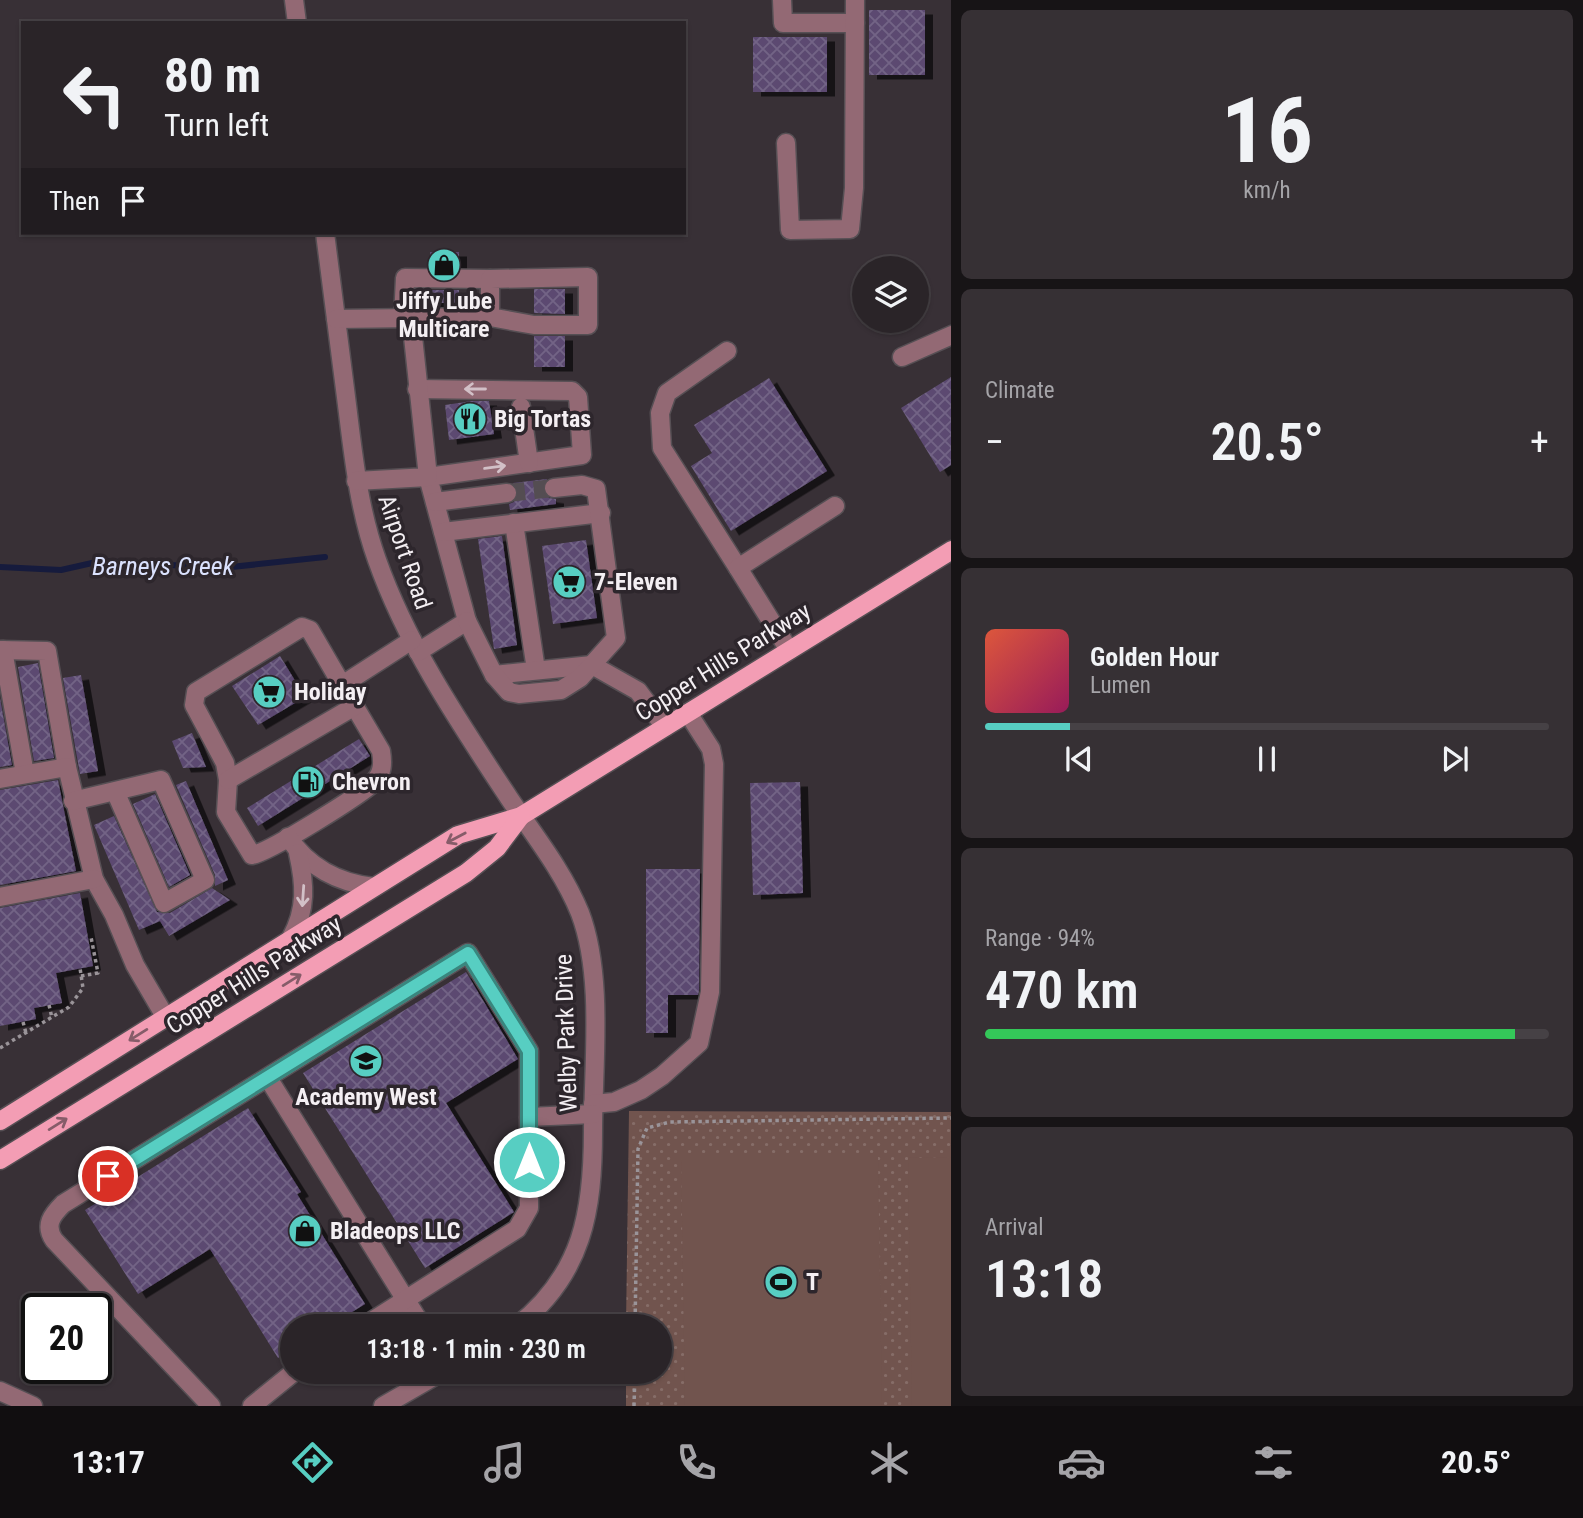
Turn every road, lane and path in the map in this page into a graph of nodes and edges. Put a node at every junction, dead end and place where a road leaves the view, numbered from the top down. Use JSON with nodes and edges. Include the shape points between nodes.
{"nodes":[{"id":1,"x":294,"y":0,"type":"edge"},
{"id":2,"x":782,"y":0,"type":"edge"},
{"id":3,"x":855,"y":0,"type":"edge"},
{"id":4,"x":297,"y":21,"type":"edge"},
{"id":5,"x":855,"y":23,"type":"junction"},
{"id":6,"x":786,"y":143,"type":"dead end"},
{"id":7,"x":325,"y":235,"type":"edge"},
{"id":8,"x":490,"y":278,"type":"junction"},
{"id":9,"x":490,"y":317,"type":"junction"},
{"id":10,"x":336,"y":318,"type":"junction"},
{"id":11,"x":407,"y":318,"type":"junction"},
{"id":12,"x":951,"y":335,"type":"edge"},
{"id":13,"x":727,"y":351,"type":"dead end"},
{"id":14,"x":902,"y":357,"type":"dead end"},
{"id":15,"x":417,"y":388,"type":"junction"},
{"id":16,"x":521,"y":407,"type":"dead end"},
{"id":17,"x":529,"y":463,"type":"junction"},
{"id":18,"x":428,"y":477,"type":"junction"},
{"id":19,"x":356,"y":481,"type":"junction"},
{"id":20,"x":554,"y":488,"type":"tunnel mouth"},
{"id":21,"x":507,"y":494,"type":"tunnel mouth"},
{"id":22,"x":435,"y":502,"type":"junction"},
{"id":23,"x":835,"y":506,"type":"dead end"},
{"id":24,"x":601,"y":513,"type":"junction"},
{"id":25,"x":514,"y":523,"type":"junction"},
{"id":26,"x":443,"y":532,"type":"junction"},
{"id":27,"x":951,"y":550,"type":"edge"},
{"id":28,"x":738,"y":569,"type":"junction"},
{"id":29,"x":467,"y":621,"type":"junction"},
{"id":30,"x":415,"y":646,"type":"junction"},
{"id":31,"x":2,"y":650,"type":"edge"},
{"id":32,"x":789,"y":650,"type":"junction"},
{"id":33,"x":592,"y":664,"type":"junction"},
{"id":34,"x":536,"y":670,"type":"junction"},
{"id":35,"x":494,"y":675,"type":"junction"},
{"id":36,"x":342,"y":685,"type":"junction"},
{"id":37,"x":355,"y":706,"type":"junction"},
{"id":38,"x":688,"y":713,"type":"junction"},
{"id":39,"x":665,"y":727,"type":"junction"},
{"id":40,"x":67,"y":766,"type":"junction"},
{"id":41,"x":25,"y":774,"type":"junction"},
{"id":42,"x":0,"y":779,"type":"edge"},
{"id":43,"x":228,"y":780,"type":"junction"},
{"id":44,"x":115,"y":791,"type":"junction"},
{"id":45,"x":73,"y":801,"type":"junction"},
{"id":46,"x":521,"y":816,"type":"junction"},
{"id":47,"x":288,"y":837,"type":"junction"},
{"id":48,"x":298,"y":853,"type":"junction"},
{"id":49,"x":94,"y":879,"type":"junction"},
{"id":50,"x":374,"y":887,"type":"junction"},
{"id":51,"x":0,"y":897,"type":"edge"},
{"id":52,"x":91,"y":937,"type":"dead end"},
{"id":53,"x":291,"y":938,"type":"junction"},
{"id":54,"x":80,"y":968,"type":"dead end"},
{"id":55,"x":81,"y":976,"type":"junction"},
{"id":56,"x":49,"y":1005,"type":"dead end"},
{"id":57,"x":52,"y":1018,"type":"junction"},
{"id":58,"x":166,"y":1018,"type":"junction"},
{"id":59,"x":23,"y":1022,"type":"dead end"},
{"id":60,"x":26,"y":1034,"type":"junction"},
{"id":61,"x":0,"y":1048,"type":"edge"},
{"id":62,"x":268,"y":1078,"type":"junction"},
{"id":63,"x":593,"y":1109,"type":"junction"},
{"id":64,"x":529,"y":1117,"type":"junction"},
{"id":65,"x":951,"y":1118,"type":"edge"},
{"id":66,"x":2,"y":1119,"type":"edge"},
{"id":67,"x":0,"y":1160,"type":"edge"},
{"id":68,"x":406,"y":1300,"type":"junction"},
{"id":69,"x":383,"y":1314,"type":"edge"},
{"id":70,"x":415,"y":1314,"type":"edge"},
{"id":71,"x":529,"y":1314,"type":"edge"},
{"id":72,"x":635,"y":1314,"type":"edge"},
{"id":73,"x":280,"y":1383,"type":"edge"},
{"id":74,"x":421,"y":1384,"type":"edge"},
{"id":75,"x":635,"y":1384,"type":"edge"},
{"id":76,"x":0,"y":1391,"type":"edge"},
{"id":77,"x":33,"y":1406,"type":"edge"},
{"id":78,"x":211,"y":1406,"type":"edge"},
{"id":79,"x":252,"y":1406,"type":"edge"},
{"id":80,"x":383,"y":1406,"type":"edge"},
{"id":81,"x":635,"y":1406,"type":"edge"}],
"edges":[{"from":1,"to":4,"type":"street"},
{"from":2,"to":5,"type":"street","via":[[783,23]]},
{"from":3,"to":5,"type":"street"},
{"from":5,"to":6,"type":"street","via":[[850,229],[790,230]]},
{"from":7,"to":10,"type":"street","name":"Airport Road"},
{"from":8,"to":9,"type":"street"},
{"from":8,"to":9,"type":"street","via":[[588,277],[588,325],[534,325]]},
{"from":8,"to":11,"type":"street","via":[[405,278]]},
{"from":9,"to":11,"type":"street"},
{"from":10,"to":11,"type":"street"},
{"from":10,"to":19,"type":"street","name":"Airport Road"},
{"from":11,"to":15,"type":"street"},
{"from":12,"to":14,"type":"street"},
{"from":13,"to":28,"type":"street","via":[[667,393],[660,413],[662,448]]},
{"from":17,"to":15,"type":"street","one_way":true,"via":[[582,455],[578,397],[572,391]]},
{"from":15,"to":18,"type":"street"},
{"from":16,"to":17,"type":"street"},
{"from":18,"to":17,"type":"street","one_way":true},
{"from":18,"to":19,"type":"street"},
{"from":18,"to":22,"type":"street"},
{"from":19,"to":30,"type":"street","name":"Airport Road","via":[[377,560]]},
{"from":20,"to":24,"type":"street","via":[[593,486]]},
{"from":21,"to":22,"type":"street"},
{"from":22,"to":26,"type":"street"},
{"from":23,"to":28,"type":"street"},
{"from":24,"to":25,"type":"street"},
{"from":24,"to":33,"type":"street","via":[[616,638]]},
{"from":25,"to":26,"type":"street"},
{"from":25,"to":34,"type":"street"},
{"from":26,"to":29,"type":"street"},
{"from":27,"to":32,"type":"main road","name":"Copper Hills Parkway"},
{"from":28,"to":32,"type":"street"},
{"from":29,"to":30,"type":"street"},
{"from":29,"to":35,"type":"street"},
{"from":30,"to":36,"type":"street"},
{"from":30,"to":46,"type":"street","name":"Airport Road"},
{"from":31,"to":40,"type":"street","via":[[47,650]]},
{"from":31,"to":41,"type":"street"},
{"from":32,"to":38,"type":"main road","name":"Copper Hills Parkway"},
{"from":33,"to":34,"type":"street"},
{"from":33,"to":35,"type":"street","via":[[570,687],[529,694],[509,692]]},
{"from":33,"to":39,"type":"street","via":[[638,691]]},
{"from":34,"to":35,"type":"street"},
{"from":36,"to":37,"type":"street"},
{"from":36,"to":43,"type":"street","via":[[310,629],[302,627],[197,692],[194,705],[225,763]]},
{"from":37,"to":43,"type":"street"},
{"from":37,"to":47,"type":"street","via":[[381,751],[380,773],[362,791]]},
{"from":38,"to":39,"type":"main road","name":"Copper Hills Parkway"},
{"from":38,"to":63,"type":"street","via":[[711,749],[714,764],[710,992],[699,1043],[641,1090]]},
{"from":39,"to":46,"type":"main road","name":"Copper Hills Parkway"},
{"from":40,"to":41,"type":"street"},
{"from":40,"to":45,"type":"street"},
{"from":41,"to":42,"type":"street"},
{"from":43,"to":47,"type":"street","via":[[226,812],[249,853],[258,854]]},
{"from":44,"to":44,"type":"street","via":[[161,780],[205,880],[164,903]]},
{"from":44,"to":45,"type":"street"},
{"from":45,"to":49,"type":"street"},
{"from":46,"to":50,"type":"main road","name":"Copper Hills Parkway","one_way":true,"via":[[458,835]]},
{"from":46,"to":63,"type":"street","name":"Welby Park Drive","via":[[552,859],[584,929],[593,1003]]},
{"from":67,"to":46,"type":"main road","name":"Copper Hills Parkway","one_way":true,"via":[[466,873],[497,848]]},
{"from":47,"to":48,"type":"street"},
{"from":48,"to":50,"type":"street","via":[[340,880]]},
{"from":48,"to":53,"type":"street","one_way":true,"via":[[304,894]]},
{"from":49,"to":51,"type":"street"},
{"from":49,"to":58,"type":"street"},
{"from":50,"to":53,"type":"main road","name":"Copper Hills Parkway"},
{"from":52,"to":55,"type":"path","via":[[98,973]]},
{"from":53,"to":58,"type":"main road","name":"Copper Hills Parkway"},
{"from":54,"to":55,"type":"path"},
{"from":55,"to":57,"type":"path","via":[[83,988],[69,1007]]},
{"from":56,"to":57,"type":"path"},
{"from":57,"to":60,"type":"path"},
{"from":58,"to":66,"type":"main road","name":"Copper Hills Parkway","one_way":true},
{"from":59,"to":60,"type":"path"},
{"from":60,"to":61,"type":"path"},
{"from":62,"to":64,"type":"street","via":[[468,953],[529,1051]]},
{"from":62,"to":68,"type":"street"},
{"from":62,"to":78,"type":"street","via":[[63,1204],[49,1224],[54,1240]]},
{"from":63,"to":64,"type":"street"},
{"from":63,"to":71,"type":"street","name":"Welby Park Drive","via":[[591,1203],[578,1248],[555,1287]]},
{"from":64,"to":68,"type":"street","via":[[529,1208],[517,1229]]},
{"from":65,"to":72,"type":"path","via":[[670,1122],[648,1128],[638,1149]]},
{"from":68,"to":69,"type":"street"},
{"from":68,"to":70,"type":"street"},
{"from":73,"to":79,"type":"street"},
{"from":74,"to":80,"type":"street"},
{"from":75,"to":81,"type":"path"},
{"from":76,"to":77,"type":"street"}]}
